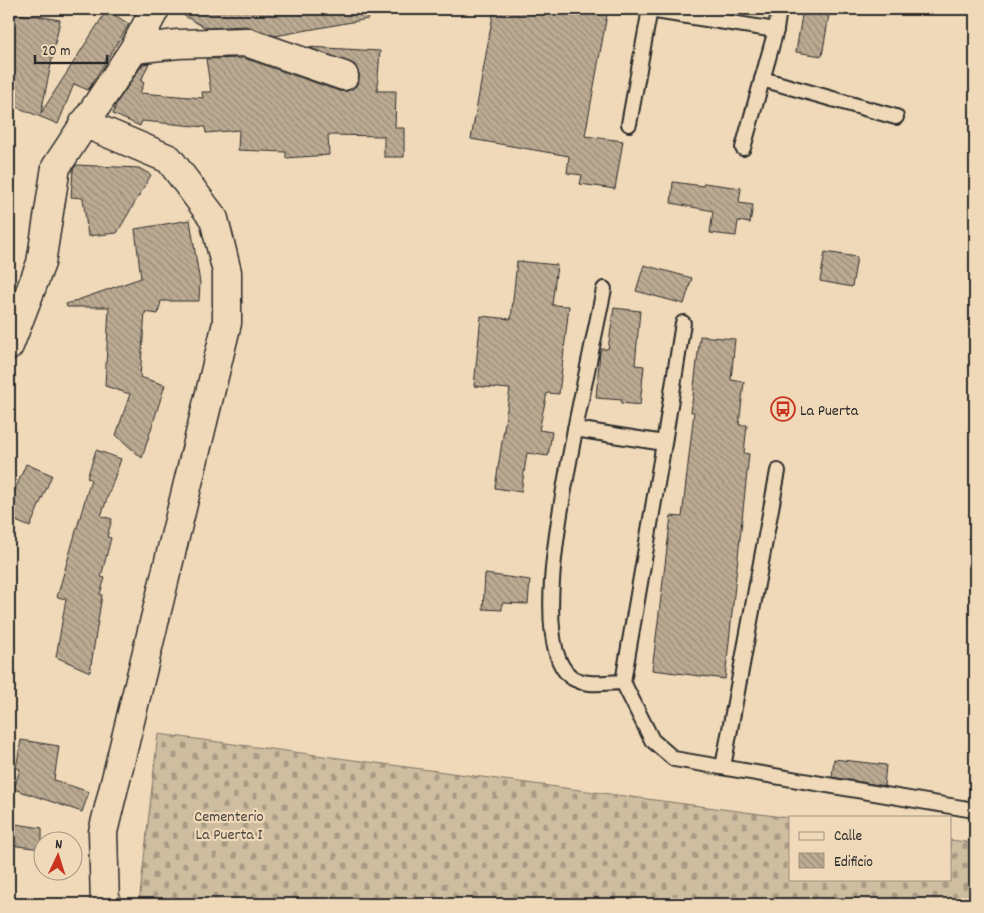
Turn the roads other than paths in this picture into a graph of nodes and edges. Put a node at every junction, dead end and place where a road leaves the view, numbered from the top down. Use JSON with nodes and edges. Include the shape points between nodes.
{"nodes":[{"id":1,"x":155,"y":9,"type":"edge"},
{"id":2,"x":650,"y":9,"type":"edge"},
{"id":3,"x":780,"y":9,"type":"edge"},
{"id":4,"x":776,"y":30,"type":"junction"},
{"id":5,"x":134,"y":49,"type":"junction"},
{"id":6,"x":344,"y":76,"type":"dead end"},
{"id":7,"x":762,"y":79,"type":"junction"},
{"id":8,"x":896,"y":117,"type":"dead end"},
{"id":9,"x":84,"y":123,"type":"junction"},
{"id":10,"x":628,"y":124,"type":"dead end"},
{"id":11,"x":744,"y":148,"type":"dead end"},
{"id":12,"x":604,"y":289,"type":"dead end"},
{"id":13,"x":683,"y":323,"type":"dead end"},
{"id":14,"x":9,"y":346,"type":"edge"},
{"id":15,"x":575,"y":429,"type":"junction"},
{"id":16,"x":664,"y":443,"type":"junction"},
{"id":17,"x":778,"y":471,"type":"dead end"},
{"id":18,"x":623,"y":682,"type":"junction"},
{"id":19,"x":724,"y":767,"type":"junction"},
{"id":20,"x":968,"y":809,"type":"dead end"},
{"id":21,"x":105,"y":904,"type":"edge"}],
"edges":[{"from":1,"to":5,"type":"street"},
{"from":2,"to":4,"type":"lane"},
{"from":2,"to":10,"type":"lane"},
{"from":3,"to":4,"type":"lane"},
{"from":4,"to":7,"type":"lane"},
{"from":5,"to":6,"type":"street","via":[[246,42]]},
{"from":5,"to":9,"type":"street"},
{"from":7,"to":8,"type":"lane"},
{"from":7,"to":11,"type":"lane"},
{"from":9,"to":14,"type":"street","via":[[56,167],[41,263]]},
{"from":9,"to":21,"type":"street","via":[[168,158],[214,219],[227,272],[227,323],[103,832]]},
{"from":12,"to":15,"type":"lane"},
{"from":13,"to":16,"type":"lane"},
{"from":15,"to":16,"type":"lane"},
{"from":15,"to":18,"type":"lane","via":[[551,585],[551,626],[561,664],[571,676],[586,683]]},
{"from":16,"to":18,"type":"lane"},
{"from":17,"to":19,"type":"lane"},
{"from":18,"to":19,"type":"lane","via":[[652,740],[674,759]]},
{"from":19,"to":20,"type":"lane"}]}
